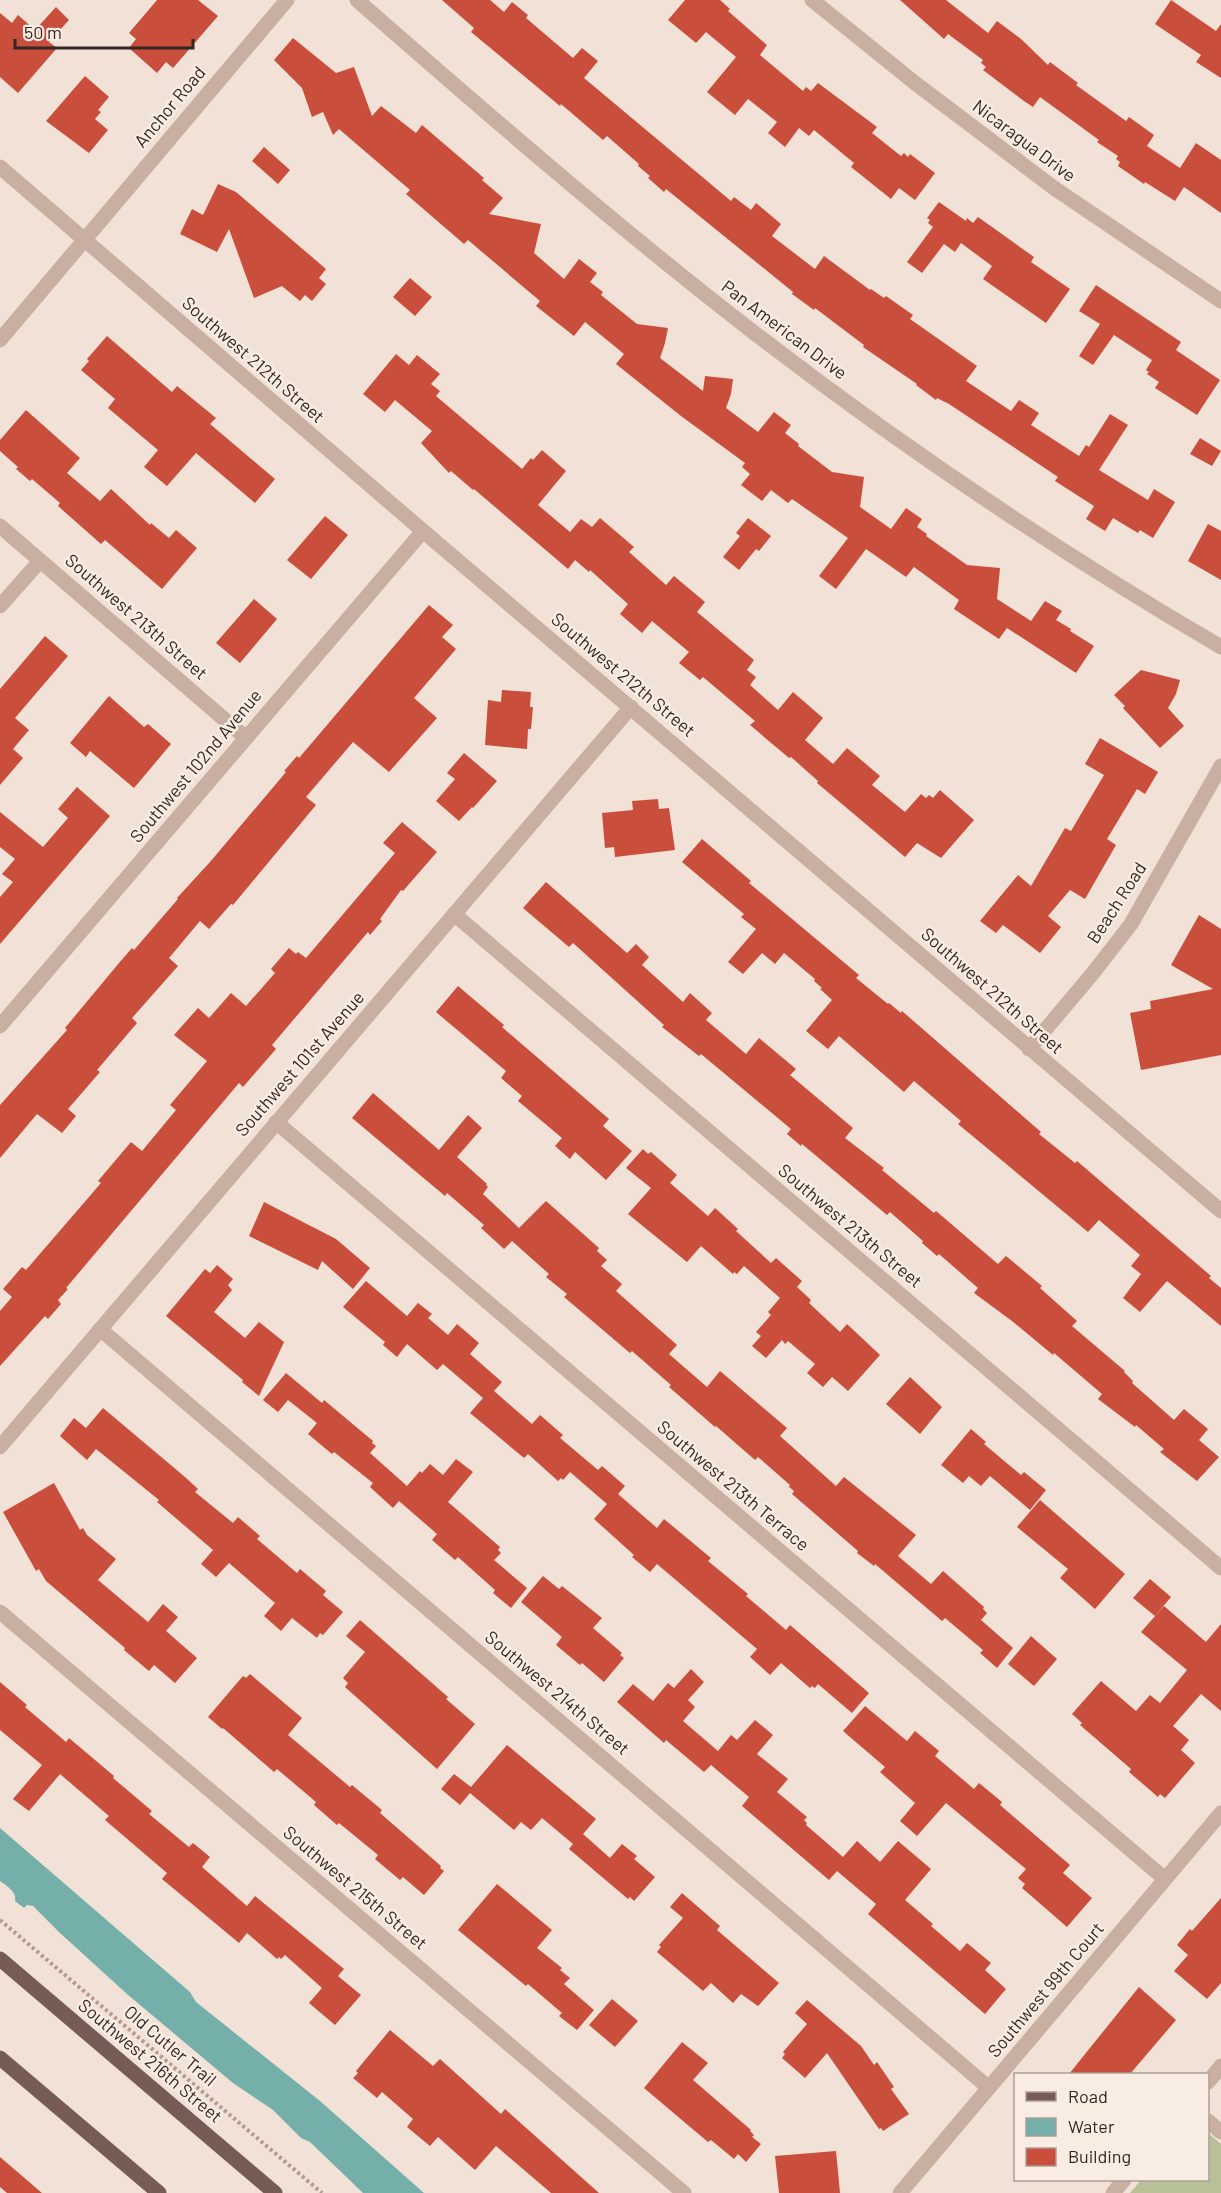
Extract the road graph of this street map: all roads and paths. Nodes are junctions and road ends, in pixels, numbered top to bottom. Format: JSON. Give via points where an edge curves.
{"nodes":[{"id":1,"x":287,"y":0,"type":"edge"},
{"id":2,"x":357,"y":0,"type":"edge"},
{"id":3,"x":812,"y":0,"type":"edge"},
{"id":4,"x":0,"y":167,"type":"edge"},
{"id":5,"x":84,"y":240,"type":"junction"},
{"id":6,"x":1221,"y":301,"type":"edge"},
{"id":7,"x":0,"y":340,"type":"edge"},
{"id":8,"x":0,"y":526,"type":"edge"},
{"id":9,"x":423,"y":531,"type":"junction"},
{"id":10,"x":40,"y":561,"type":"junction"},
{"id":11,"x":0,"y":606,"type":"edge"},
{"id":12,"x":1221,"y":647,"type":"edge"},
{"id":13,"x":631,"y":707,"type":"junction"},
{"id":14,"x":246,"y":738,"type":"junction"},
{"id":15,"x":1221,"y":766,"type":"edge"},
{"id":16,"x":454,"y":914,"type":"junction"},
{"id":17,"x":0,"y":1026,"type":"edge"},
{"id":18,"x":1029,"y":1049,"type":"junction"},
{"id":19,"x":276,"y":1122,"type":"junction"},
{"id":20,"x":1221,"y":1211,"type":"edge"},
{"id":21,"x":100,"y":1329,"type":"junction"},
{"id":22,"x":0,"y":1447,"type":"edge"},
{"id":23,"x":1221,"y":1568,"type":"edge"},
{"id":24,"x":0,"y":1612,"type":"edge"},
{"id":25,"x":1221,"y":1813,"type":"edge"},
{"id":26,"x":1165,"y":1879,"type":"junction"},
{"id":27,"x":0,"y":1920,"type":"edge"},
{"id":28,"x":0,"y":1959,"type":"edge"},
{"id":29,"x":0,"y":2058,"type":"edge"},
{"id":30,"x":1221,"y":2066,"type":"edge"},
{"id":31,"x":1209,"y":2081,"type":"edge"},
{"id":32,"x":989,"y":2088,"type":"junction"},
{"id":33,"x":1209,"y":2122,"type":"edge"},
{"id":34,"x":1221,"y":2132,"type":"edge"},
{"id":35,"x":1123,"y":2181,"type":"edge"},
{"id":36,"x":159,"y":2193,"type":"edge"},
{"id":37,"x":275,"y":2193,"type":"edge"},
{"id":38,"x":322,"y":2193,"type":"edge"},
{"id":39,"x":684,"y":2193,"type":"edge"},
{"id":40,"x":900,"y":2193,"type":"edge"},
{"id":41,"x":1113,"y":2193,"type":"edge"}],
"edges":[{"from":1,"to":5,"type":"street","name":"Anchor Road"},
{"from":2,"to":12,"type":"street","name":"Pan American Drive","via":[[582,193],[773,347],[967,488]]},
{"from":3,"to":6,"type":"street","name":"Nicaragua Drive","via":[[1054,189]]},
{"from":4,"to":5,"type":"street","name":"Southwest 212th Street"},
{"from":5,"to":7,"type":"street","name":"Anchor Road"},
{"from":5,"to":9,"type":"street","name":"Southwest 212th Street"},
{"from":8,"to":10,"type":"street","name":"Southwest 213th Street"},
{"from":9,"to":13,"type":"street","name":"Southwest 212th Street"},
{"from":9,"to":14,"type":"street","name":"Southwest 102nd Avenue"},
{"from":10,"to":11,"type":"street"},
{"from":10,"to":14,"type":"street","name":"Southwest 213th Street"},
{"from":13,"to":16,"type":"street","name":"Southwest 101st Avenue"},
{"from":13,"to":18,"type":"street","name":"Southwest 212th Street"},
{"from":14,"to":17,"type":"street","name":"Southwest 102nd Avenue"},
{"from":15,"to":18,"type":"street","name":"Beach Road","via":[[1131,924]]},
{"from":16,"to":19,"type":"street","name":"Southwest 101st Avenue"},
{"from":16,"to":23,"type":"street","name":"Southwest 213th Street"},
{"from":18,"to":20,"type":"street","name":"Southwest 212th Street"},
{"from":19,"to":21,"type":"street","name":"Southwest 101st Avenue"},
{"from":19,"to":26,"type":"street","name":"Southwest 213th Terrace"},
{"from":21,"to":22,"type":"street","name":"Southwest 101st Avenue"},
{"from":21,"to":32,"type":"street","name":"Southwest 214th Street"},
{"from":24,"to":39,"type":"street","name":"Southwest 215th Street"},
{"from":25,"to":26,"type":"street","name":"Southwest 99th Court"},
{"from":26,"to":32,"type":"street","name":"Southwest 99th Court"},
{"from":27,"to":38,"type":"path","name":"Old Cutler Trail"},
{"from":28,"to":37,"type":"main road","name":"Southwest 216th Street"},
{"from":29,"to":36,"type":"main road"},
{"from":30,"to":31,"type":"street"},
{"from":32,"to":40,"type":"street","name":"Southwest 99th Court"},
{"from":33,"to":34,"type":"street"},
{"from":35,"to":41,"type":"street"}]}
